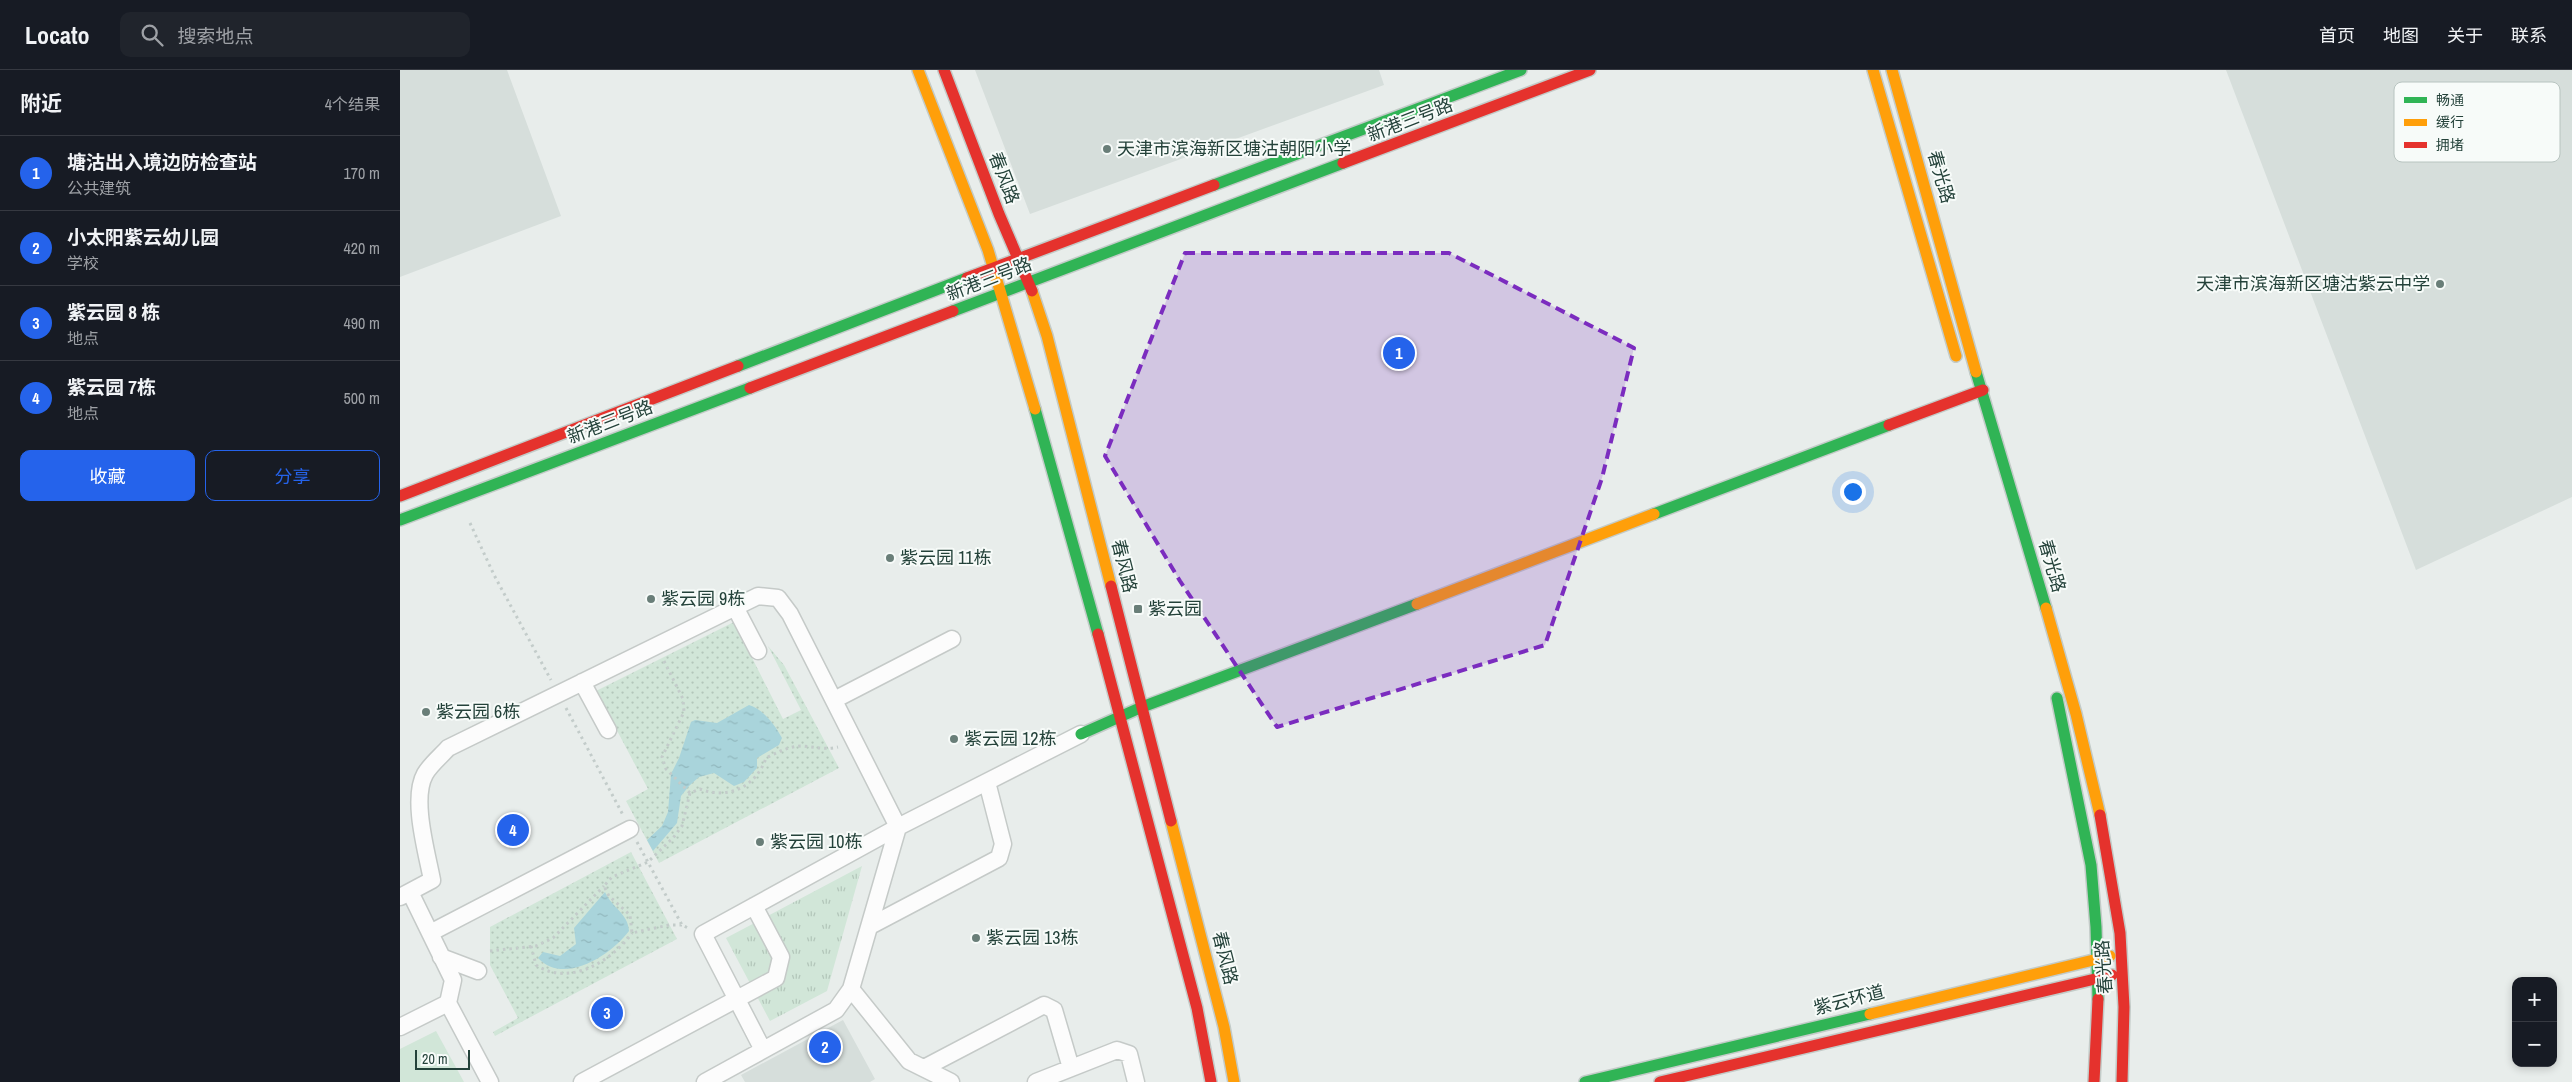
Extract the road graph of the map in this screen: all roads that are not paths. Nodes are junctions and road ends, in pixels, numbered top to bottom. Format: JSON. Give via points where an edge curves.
{"nodes":[{"id":1,"x":918,"y":70,"type":"edge"},
{"id":2,"x":944,"y":70,"type":"edge"},
{"id":3,"x":1521,"y":70,"type":"edge"},
{"id":4,"x":1590,"y":70,"type":"edge"},
{"id":5,"x":1873,"y":70,"type":"edge"},
{"id":6,"x":1892,"y":70,"type":"edge"},
{"id":7,"x":999,"y":214,"type":"junction"},
{"id":8,"x":977,"y":222,"type":"junction"},
{"id":9,"x":1081,"y":236,"type":"junction"},
{"id":10,"x":1020,"y":260,"type":"junction"},
{"id":11,"x":1086,"y":261,"type":"junction"},
{"id":12,"x":999,"y":272,"type":"junction"},
{"id":13,"x":948,"y":286,"type":"junction"},
{"id":14,"x":1051,"y":286,"type":"dead end"},
{"id":15,"x":1022,"y":289,"type":"junction"},
{"id":16,"x":1001,"y":294,"type":"junction"},
{"id":17,"x":1046,"y":300,"type":"dead end"},
{"id":18,"x":955,"y":311,"type":"junction"},
{"id":19,"x":1047,"y":336,"type":"junction"},
{"id":20,"x":1018,"y":348,"type":"junction"},
{"id":21,"x":1959,"y":365,"type":"dead end"},
{"id":22,"x":1983,"y":390,"type":"junction"},
{"id":23,"x":400,"y":496,"type":"edge"},
{"id":24,"x":400,"y":520,"type":"edge"},
{"id":25,"x":735,"y":606,"type":"junction"},
{"id":26,"x":952,"y":639,"type":"dead end"},
{"id":27,"x":758,"y":651,"type":"dead end"},
{"id":28,"x":582,"y":682,"type":"junction"},
{"id":29,"x":2054,"y":682,"type":"dead end"},
{"id":30,"x":834,"y":700,"type":"junction"},
{"id":31,"x":1142,"y":707,"type":"junction"},
{"id":32,"x":1121,"y":717,"type":"junction"},
{"id":33,"x":608,"y":730,"type":"dead end"},
{"id":34,"x":1081,"y":734,"type":"joint"},
{"id":35,"x":987,"y":782,"type":"junction"},
{"id":36,"x":898,"y":827,"type":"junction"},
{"id":37,"x":630,"y":829,"type":"dead end"},
{"id":38,"x":405,"y":894,"type":"edge"},
{"id":39,"x":754,"y":906,"type":"junction"},
{"id":40,"x":870,"y":926,"type":"junction"},
{"id":41,"x":430,"y":933,"type":"junction"},
{"id":42,"x":2122,"y":953,"type":"junction"},
{"id":43,"x":441,"y":957,"type":"junction"},
{"id":44,"x":2096,"y":958,"type":"junction"},
{"id":45,"x":478,"y":971,"type":"dead end"},
{"id":46,"x":2123,"y":973,"type":"junction"},
{"id":47,"x":2097,"y":976,"type":"junction"},
{"id":48,"x":850,"y":989,"type":"junction"},
{"id":49,"x":736,"y":999,"type":"junction"},
{"id":50,"x":448,"y":1004,"type":"junction"},
{"id":51,"x":400,"y":1027,"type":"edge"},
{"id":52,"x":763,"y":1050,"type":"junction"},
{"id":53,"x":924,"y":1068,"type":"junction"},
{"id":54,"x":1071,"y":1068,"type":"junction"},
{"id":55,"x":490,"y":1082,"type":"edge"},
{"id":56,"x":582,"y":1082,"type":"edge"},
{"id":57,"x":705,"y":1082,"type":"edge"},
{"id":58,"x":951,"y":1082,"type":"edge"},
{"id":59,"x":1036,"y":1082,"type":"edge"},
{"id":60,"x":1136,"y":1082,"type":"edge"},
{"id":61,"x":1212,"y":1082,"type":"edge"},
{"id":62,"x":1234,"y":1082,"type":"edge"},
{"id":63,"x":1585,"y":1082,"type":"edge"},
{"id":64,"x":1660,"y":1082,"type":"edge"},
{"id":65,"x":2094,"y":1082,"type":"edge"},
{"id":66,"x":2122,"y":1082,"type":"edge"}],
"edges":[{"from":1,"to":8,"type":"main road"},
{"from":2,"to":7,"type":"main road","name":"春风路"},
{"from":3,"to":9,"type":"main road","name":"新港三号路"},
{"from":4,"to":11,"type":"main road","name":"新港三号路"},
{"from":5,"to":21,"type":"main road","name":"春光路"},
{"from":6,"to":22,"type":"main road","name":"春光路"},
{"from":7,"to":10,"type":"main road","name":"春风路"},
{"from":7,"to":12,"type":"main road","via":[[1005,243]]},
{"from":8,"to":12,"type":"main road"},
{"from":8,"to":13,"type":"main road","via":[[979,244],[975,259],[962,277]]},
{"from":9,"to":10,"type":"main road","name":"新港三号路"},
{"from":9,"to":15,"type":"main road","via":[[1051,254]]},
{"from":10,"to":12,"type":"main road","name":"新港三号路"},
{"from":10,"to":15,"type":"main road","name":"春风路"},
{"from":11,"to":14,"type":"main road"},
{"from":11,"to":15,"type":"main road","name":"新港三号路"},
{"from":12,"to":13,"type":"main road","name":"新港三号路"},
{"from":12,"to":16,"type":"main road"},
{"from":12,"to":18,"type":"main road"},
{"from":13,"to":23,"type":"main road","name":"新港三号路"},
{"from":15,"to":16,"type":"main road","name":"新港三号路"},
{"from":15,"to":19,"type":"main road","name":"春风路"},
{"from":15,"to":20,"type":"main road","via":[[1014,324]]},
{"from":16,"to":18,"type":"main road","name":"新港三号路"},
{"from":16,"to":20,"type":"main road"},
{"from":17,"to":19,"type":"main road"},
{"from":18,"to":24,"type":"main road","name":"新港三号路"},
{"from":19,"to":31,"type":"main road","name":"春风路"},
{"from":20,"to":32,"type":"main road"},
{"from":22,"to":31,"type":"main road"},
{"from":22,"to":42,"type":"main road","name":"春光路","via":[[2089,762],[2117,894]]},
{"from":25,"to":27,"type":"street"},
{"from":25,"to":28,"type":"street"},
{"from":25,"to":30,"type":"street","via":[[758,596],[778,598],[790,614]]},
{"from":26,"to":30,"type":"street"},
{"from":28,"to":33,"type":"street"},
{"from":28,"to":38,"type":"street","via":[[448,748],[425,774],[420,795],[432,880]]},
{"from":29,"to":44,"type":"main road","name":"春光路","via":[[2086,835],[2094,899]]},
{"from":30,"to":36,"type":"street"},
{"from":31,"to":32,"type":"main road"},
{"from":31,"to":62,"type":"main road","name":"春风路","via":[[1224,1027]]},
{"from":32,"to":34,"type":"main road"},
{"from":32,"to":61,"type":"main road","via":[[1197,1008]]},
{"from":34,"to":35,"type":"street"},
{"from":35,"to":36,"type":"street"},
{"from":35,"to":40,"type":"street","via":[[1003,844],[999,858]]},
{"from":36,"to":39,"type":"street"},
{"from":36,"to":40,"type":"street"},
{"from":37,"to":41,"type":"street"},
{"from":38,"to":41,"type":"street"},
{"from":39,"to":49,"type":"street","via":[[781,957],[776,978]]},
{"from":39,"to":49,"type":"street","via":[[703,934]]},
{"from":40,"to":48,"type":"street"},
{"from":41,"to":43,"type":"street"},
{"from":42,"to":44,"type":"main road","name":"紫云环道"},
{"from":42,"to":46,"type":"main road","name":"春光路"},
{"from":43,"to":45,"type":"street"},
{"from":43,"to":50,"type":"street","via":[[452,980]]},
{"from":44,"to":47,"type":"main road","name":"春光路"},
{"from":44,"to":63,"type":"main road","name":"紫云环道"},
{"from":46,"to":47,"type":"main road","name":"紫云环道"},
{"from":46,"to":66,"type":"main road","name":"春光路"},
{"from":47,"to":64,"type":"main road","name":"紫云环道"},
{"from":47,"to":65,"type":"main road","name":"春光路"},
{"from":48,"to":52,"type":"street","via":[[836,1010]]},
{"from":48,"to":53,"type":"street","via":[[909,1060]]},
{"from":49,"to":52,"type":"street"},
{"from":49,"to":56,"type":"street"},
{"from":50,"to":51,"type":"street"},
{"from":50,"to":55,"type":"street"},
{"from":52,"to":57,"type":"street"},
{"from":53,"to":54,"type":"street","via":[[1044,1005],[1054,1010]]},
{"from":53,"to":58,"type":"street"},
{"from":54,"to":59,"type":"street"},
{"from":54,"to":60,"type":"street","via":[[1117,1050],[1129,1054]]}]}
